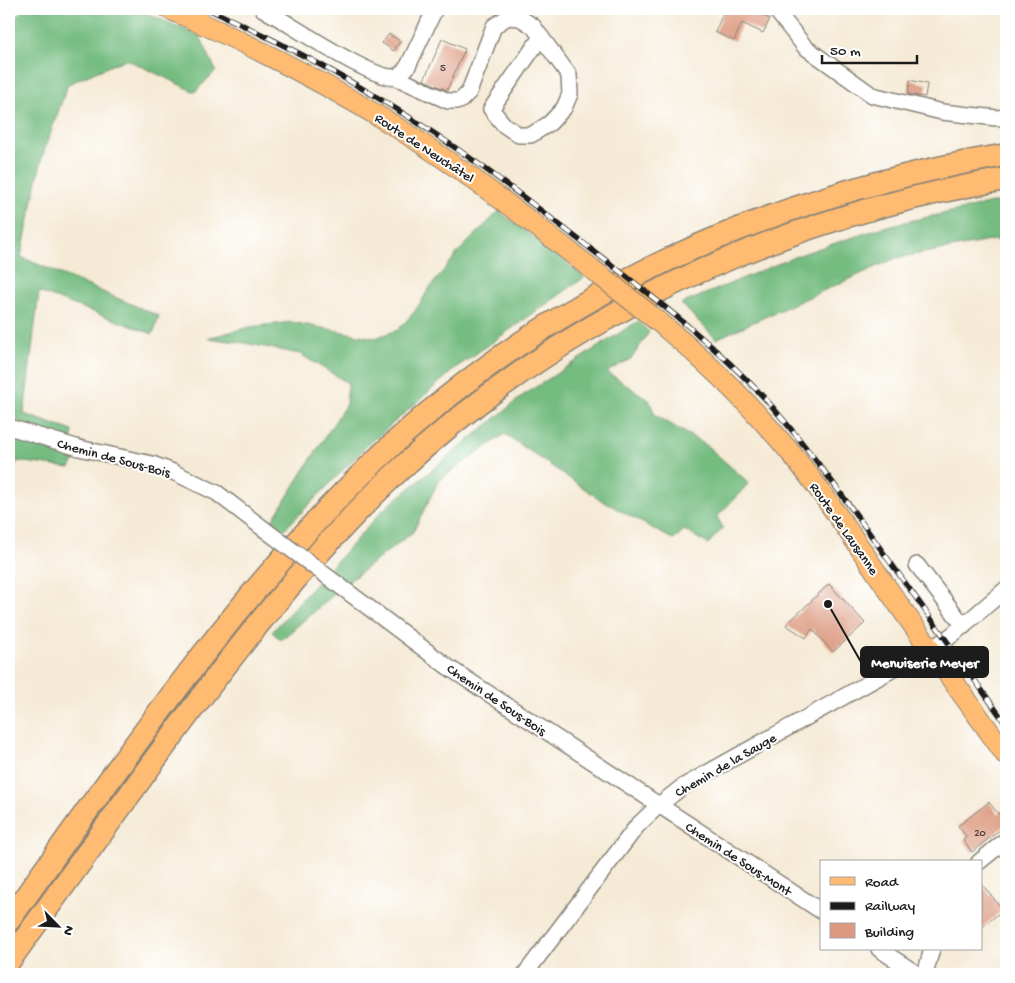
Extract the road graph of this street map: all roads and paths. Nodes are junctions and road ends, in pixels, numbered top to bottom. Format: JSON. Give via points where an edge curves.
{"nodes":[{"id":1,"x":169,"y":9,"type":"edge"},
{"id":2,"x":263,"y":9,"type":"edge"},
{"id":3,"x":435,"y":9,"type":"edge"},
{"id":4,"x":775,"y":9,"type":"edge"},
{"id":5,"x":541,"y":37,"type":"junction"},
{"id":6,"x":395,"y":77,"type":"junction"},
{"id":7,"x":1006,"y":117,"type":"edge"},
{"id":8,"x":1006,"y":155,"type":"edge"},
{"id":9,"x":1006,"y":179,"type":"edge"},
{"id":10,"x":659,"y":322,"type":"joint"},
{"id":11,"x":9,"y":427,"type":"edge"},
{"id":12,"x":917,"y":565,"type":"dead end"},
{"id":13,"x":1006,"y":590,"type":"edge"},
{"id":14,"x":964,"y":626,"type":"junction"},
{"id":15,"x":930,"y":650,"type":"junction"},
{"id":16,"x":1006,"y":755,"type":"edge"},
{"id":17,"x":658,"y":806,"type":"junction"},
{"id":18,"x":1006,"y":840,"type":"edge"},
{"id":19,"x":982,"y":860,"type":"edge"},
{"id":20,"x":820,"y":910,"type":"edge"},
{"id":21,"x":9,"y":920,"type":"edge"},
{"id":22,"x":881,"y":950,"type":"edge"},
{"id":23,"x":932,"y":950,"type":"edge"},
{"id":24,"x":9,"y":961,"type":"edge"},
{"id":25,"x":525,"y":974,"type":"edge"},
{"id":26,"x":917,"y":974,"type":"edge"},
{"id":27,"x":925,"y":974,"type":"edge"}],
"edges":[{"from":1,"to":10,"type":"main road","name":"Route de Neuchâtel","bridge":true,"via":[[254,47],[376,114],[480,183]]},
{"from":2,"to":6,"type":"street","via":[[360,66],[383,76]]},
{"from":3,"to":6,"type":"street","via":[[408,66]]},
{"from":4,"to":7,"type":"street","via":[[805,47],[872,95],[942,112]]},
{"from":5,"to":5,"type":"street","via":[[568,75],[570,94],[564,108],[550,123],[531,135],[519,134],[504,125],[491,109]]},
{"from":5,"to":6,"type":"street","via":[[533,26],[520,18],[508,17],[494,26],[469,92],[460,101],[448,101]]},
{"from":8,"to":21,"type":"highway","via":[[923,171],[838,193],[702,243],[576,308],[460,388],[370,465],[271,571],[185,678]]},
{"from":9,"to":24,"type":"highway","via":[[928,194],[845,216],[722,260],[589,328],[474,407],[420,451],[368,501],[264,616],[177,728]]},
{"from":10,"to":15,"type":"main road","name":"Route de Lausanne","via":[[741,397],[796,459]]},
{"from":11,"to":17,"type":"street","name":"Chemin de Sous-Bois","bridge":true,"via":[[79,448],[152,464],[217,493],[448,667]]},
{"from":12,"to":14,"type":"street"},
{"from":13,"to":14,"type":"street","name":"Chemin de la Sauge"},
{"from":14,"to":15,"type":"street","name":"Chemin de la Sauge"},
{"from":15,"to":16,"type":"main road","name":"Route de Lausanne"},
{"from":15,"to":17,"type":"street","name":"Chemin de la Sauge","via":[[682,787]]},
{"from":17,"to":20,"type":"street","name":"Chemin de Sous-Mont"},
{"from":17,"to":25,"type":"street","name":"Chemin de la Sauge","via":[[637,826]]},
{"from":18,"to":19,"type":"street"},
{"from":22,"to":26,"type":"street"},
{"from":23,"to":27,"type":"street"}]}
